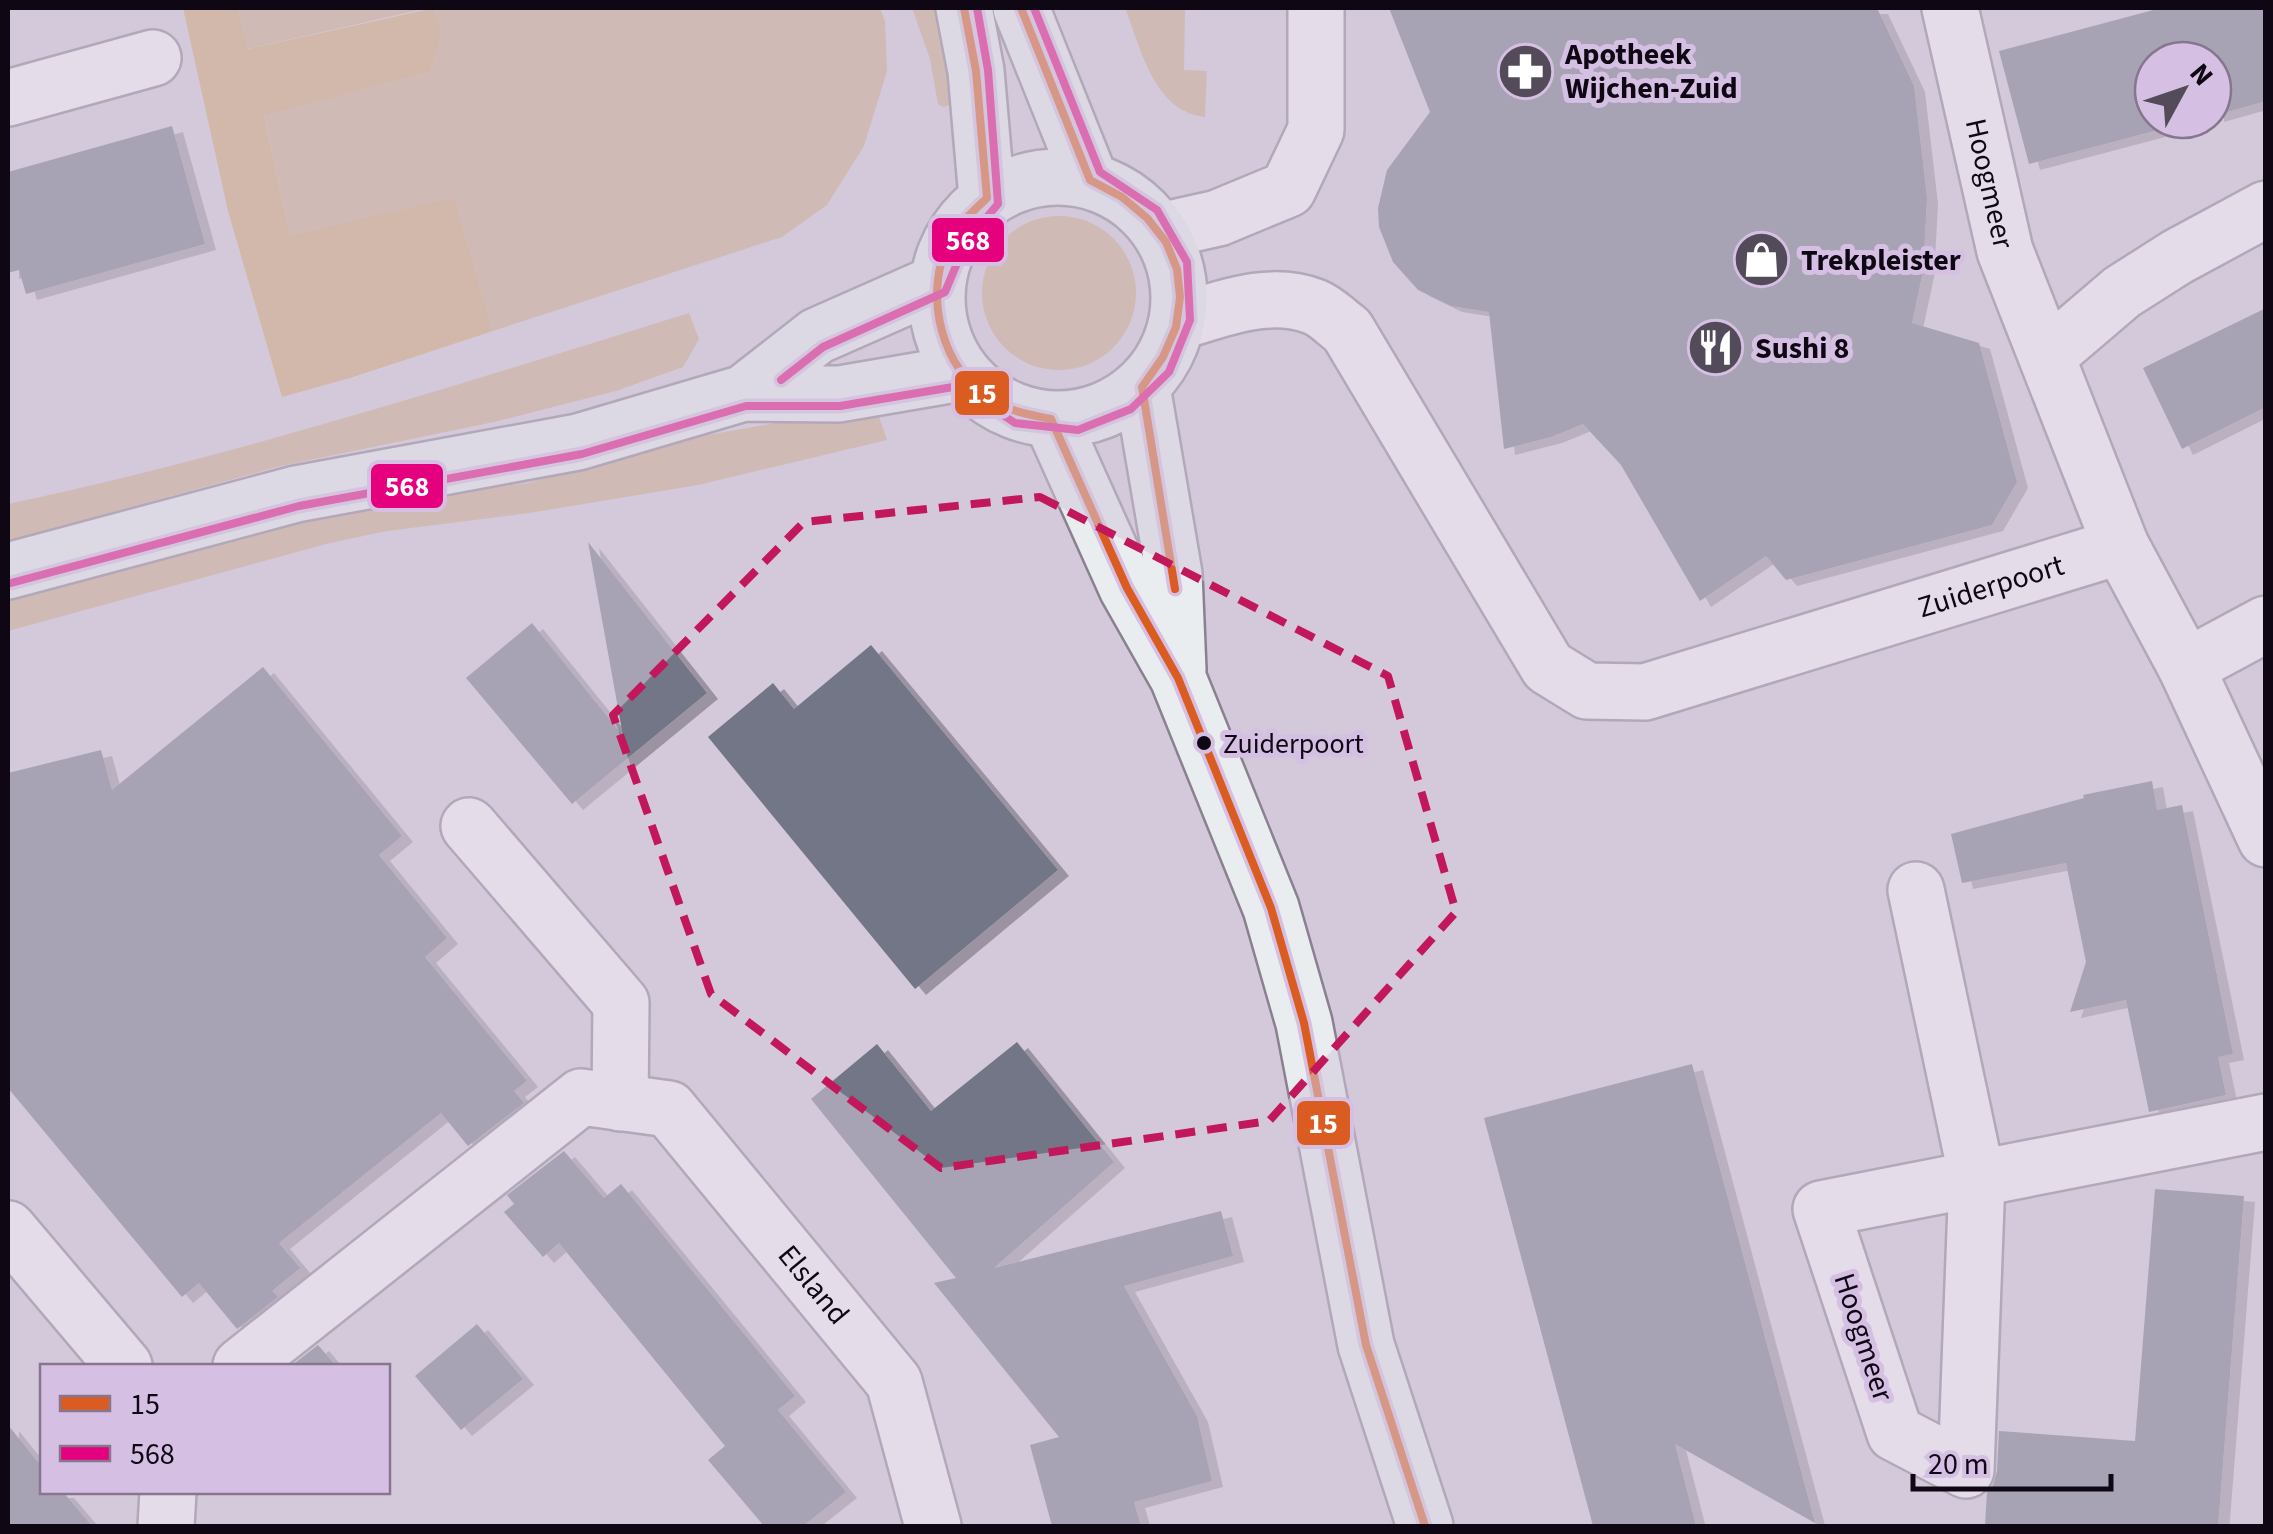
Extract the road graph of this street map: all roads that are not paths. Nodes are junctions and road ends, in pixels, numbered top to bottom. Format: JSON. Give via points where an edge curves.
{"nodes":[{"id":1,"x":964,"y":8,"type":"edge"},
{"id":2,"x":1021,"y":8,"type":"edge"},
{"id":3,"x":1316,"y":8,"type":"edge"},
{"id":4,"x":1950,"y":8,"type":"edge"},
{"id":5,"x":153,"y":58,"type":"dead end"},
{"id":6,"x":8,"y":98,"type":"edge"},
{"id":7,"x":1090,"y":180,"type":"junction"},
{"id":8,"x":987,"y":198,"type":"junction"},
{"id":9,"x":2266,"y":209,"type":"edge"},
{"id":10,"x":1160,"y":230,"type":"junction"},
{"id":11,"x":937,"y":283,"type":"junction"},
{"id":12,"x":1178,"y":322,"type":"junction"},
{"id":13,"x":2047,"y":356,"type":"junction"},
{"id":14,"x":962,"y":373,"type":"junction"},
{"id":15,"x":1142,"y":387,"type":"junction"},
{"id":16,"x":744,"y":393,"type":"junction"},
{"id":17,"x":1051,"y":419,"type":"junction"},
{"id":18,"x":2121,"y":546,"type":"junction"},
{"id":19,"x":8,"y":571,"type":"edge"},
{"id":20,"x":2266,"y":624,"type":"edge"},
{"id":21,"x":2186,"y":667,"type":"junction"},
{"id":22,"x":1178,"y":678,"type":"junction"},
{"id":23,"x":469,"y":826,"type":"dead end"},
{"id":24,"x":2266,"y":839,"type":"edge"},
{"id":25,"x":1916,"y":890,"type":"dead end"},
{"id":26,"x":620,"y":1102,"type":"junction"},
{"id":27,"x":2266,"y":1122,"type":"edge"},
{"id":28,"x":1977,"y":1178,"type":"junction"},
{"id":29,"x":8,"y":1229,"type":"edge"},
{"id":30,"x":122,"y":1364,"type":"edge"},
{"id":31,"x":244,"y":1364,"type":"edge"},
{"id":32,"x":168,"y":1494,"type":"edge"},
{"id":33,"x":166,"y":1526,"type":"edge"},
{"id":34,"x":933,"y":1526,"type":"edge"},
{"id":35,"x":1425,"y":1526,"type":"edge"}],
"edges":[{"from":1,"to":8,"type":"street"},
{"from":2,"to":7,"type":"street"},
{"from":3,"to":10,"type":"street","via":[[1316,130],[1288,189],[1235,212]]},
{"from":4,"to":13,"type":"street","name":"Hoogmeer","via":[[2005,250]]},
{"from":5,"to":6,"type":"street"},
{"from":7,"to":8,"type":"street","via":[[1020,181]]},
{"from":7,"to":10,"type":"street","via":[[1141,208]]},
{"from":8,"to":11,"type":"street","via":[[962,221]]},
{"from":9,"to":13,"type":"street","via":[[2122,292]]},
{"from":10,"to":12,"type":"street","via":[[1174,259]]},
{"from":11,"to":14,"type":"street","via":[[946,345]]},
{"from":11,"to":16,"type":"street","via":[[817,336]]},
{"from":12,"to":15,"type":"street"},
{"from":12,"to":18,"type":"street","name":"Zuiderpoort","via":[[1243,302],[1282,299],[1318,308],[1347,330],[1548,667],[1587,692],[1645,692]]},
{"from":13,"to":18,"type":"street","name":"Hoogmeer"},
{"from":14,"to":16,"type":"street","via":[[839,394]]},
{"from":14,"to":17,"type":"street","via":[[986,397],[1017,413]]},
{"from":15,"to":17,"type":"street","via":[[1084,417]]},
{"from":15,"to":22,"type":"street","via":[[1174,574]]},
{"from":16,"to":19,"type":"street","via":[[578,442],[296,494]]},
{"from":17,"to":22,"type":"street","via":[[1127,588]]},
{"from":18,"to":21,"type":"street","name":"Hoogmeer"},
{"from":20,"to":21,"type":"street"},
{"from":21,"to":24,"type":"street","name":"Hoogmeer"},
{"from":22,"to":35,"type":"street","via":[[1270,908],[1298,1004],[1366,1344]]},
{"from":23,"to":26,"type":"street","via":[[621,1003]]},
{"from":25,"to":28,"type":"street","name":"Hoogmeer"},
{"from":26,"to":31,"type":"street","name":"Elsland","via":[[580,1097]]},
{"from":26,"to":34,"type":"street","name":"Elsland","via":[[670,1109],[894,1382]]},
{"from":27,"to":28,"type":"street","name":"Hoogmeer"},
{"from":28,"to":28,"type":"street","name":"Hoogmeer","via":[[1822,1209],[1895,1434],[1966,1470]]},
{"from":29,"to":30,"type":"street"},
{"from":32,"to":33,"type":"street"}]}
